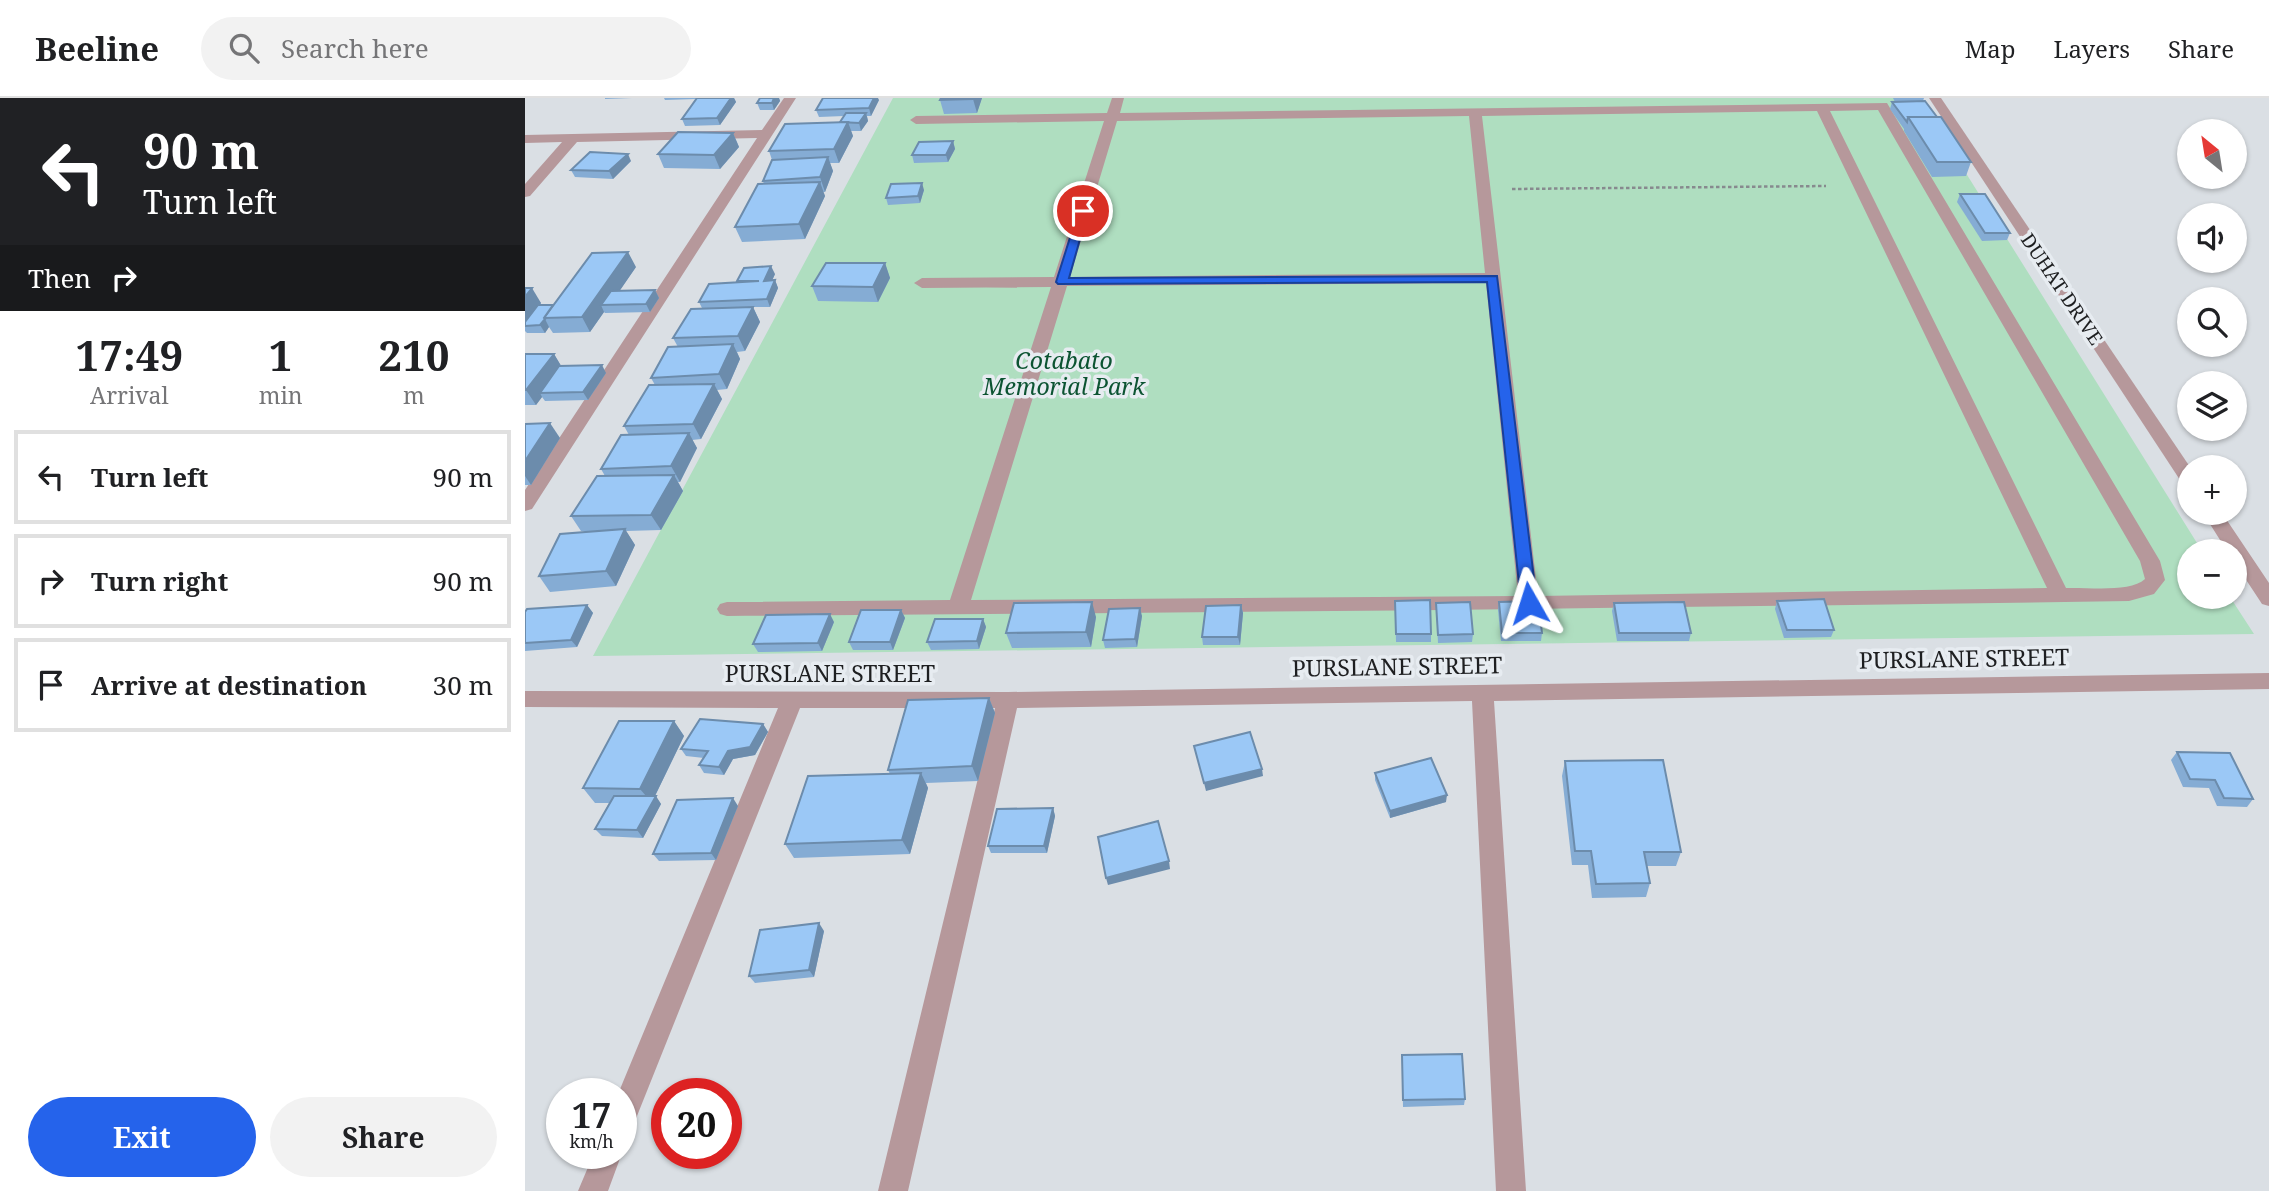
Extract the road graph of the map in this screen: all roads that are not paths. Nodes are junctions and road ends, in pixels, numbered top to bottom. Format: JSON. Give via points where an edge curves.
{"nodes":[{"id":1,"x":790,"y":98,"type":"edge"},
{"id":2,"x":1118,"y":98,"type":"edge"},
{"id":3,"x":1935,"y":98,"type":"edge"},
{"id":4,"x":1880,"y":102,"type":"edge"},
{"id":5,"x":1822,"y":108,"type":"junction"},
{"id":6,"x":1475,"y":112,"type":"junction"},
{"id":7,"x":1111,"y":117,"type":"junction"},
{"id":8,"x":916,"y":120,"type":"dead end"},
{"id":9,"x":768,"y":134,"type":"junction"},
{"id":10,"x":525,"y":139,"type":"edge"},
{"id":11,"x":572,"y":139,"type":"junction"},
{"id":12,"x":525,"y":193,"type":"edge"},
{"id":13,"x":1493,"y":278,"type":"junction"},
{"id":14,"x":1062,"y":282,"type":"junction"},
{"id":15,"x":922,"y":283,"type":"dead end"},
{"id":16,"x":2177,"y":461,"type":"edge"},
{"id":17,"x":525,"y":504,"type":"edge"},
{"id":18,"x":2219,"y":525,"type":"edge"},
{"id":19,"x":2060,"y":595,"type":"junction"},
{"id":20,"x":2269,"y":599,"type":"edge"},
{"id":21,"x":1529,"y":603,"type":"junction"},
{"id":22,"x":958,"y":608,"type":"junction"},
{"id":23,"x":727,"y":609,"type":"dead end"},
{"id":24,"x":2269,"y":681,"type":"edge"},
{"id":25,"x":1482,"y":691,"type":"junction"},
{"id":26,"x":525,"y":699,"type":"edge"},
{"id":27,"x":793,"y":699,"type":"junction"},
{"id":28,"x":1008,"y":700,"type":"junction"},
{"id":29,"x":637,"y":1082,"type":"edge"},
{"id":30,"x":602,"y":1169,"type":"edge"},
{"id":31,"x":593,"y":1191,"type":"edge"},
{"id":32,"x":893,"y":1191,"type":"edge"},
{"id":33,"x":1511,"y":1191,"type":"edge"}],
"edges":[{"from":1,"to":9,"type":"street"},
{"from":2,"to":7,"type":"street"},
{"from":3,"to":16,"type":"street","name":"DUHAT DRIVE"},
{"from":4,"to":5,"type":"street"},
{"from":4,"to":19,"type":"street","via":[[2154,573],[2155,580],[2143,591]]},
{"from":5,"to":6,"type":"street"},
{"from":5,"to":19,"type":"street"},
{"from":6,"to":7,"type":"street"},
{"from":6,"to":13,"type":"street"},
{"from":7,"to":8,"type":"street"},
{"from":7,"to":14,"type":"street"},
{"from":9,"to":11,"type":"street"},
{"from":9,"to":17,"type":"street"},
{"from":10,"to":11,"type":"street"},
{"from":11,"to":12,"type":"street"},
{"from":13,"to":14,"type":"street"},
{"from":13,"to":21,"type":"street"},
{"from":14,"to":15,"type":"street"},
{"from":14,"to":22,"type":"street"},
{"from":18,"to":20,"type":"street"},
{"from":19,"to":21,"type":"street"},
{"from":21,"to":22,"type":"street"},
{"from":22,"to":23,"type":"street"},
{"from":24,"to":25,"type":"street","name":"PURSLANE STREET"},
{"from":25,"to":28,"type":"street","name":"PURSLANE STREET"},
{"from":25,"to":33,"type":"street"},
{"from":26,"to":27,"type":"street","name":"PURSLANE STREET"},
{"from":27,"to":28,"type":"street","name":"PURSLANE STREET"},
{"from":27,"to":29,"type":"street"},
{"from":28,"to":32,"type":"street"},
{"from":30,"to":31,"type":"street"}]}
